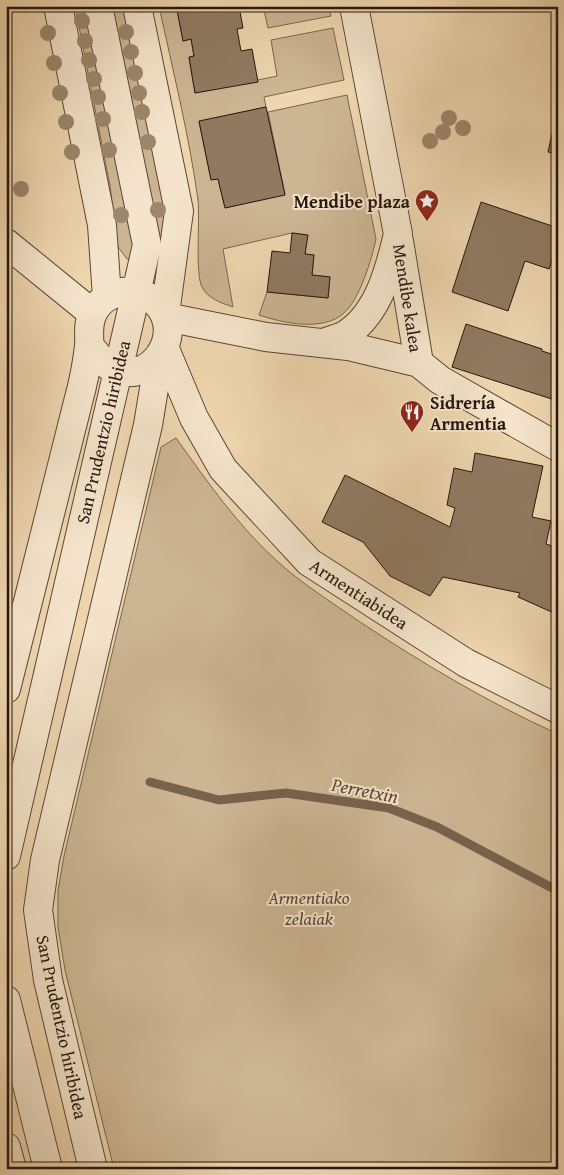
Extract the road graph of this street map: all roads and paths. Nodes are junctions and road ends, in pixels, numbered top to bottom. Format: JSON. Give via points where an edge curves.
{"nodes":[{"id":1,"x":58,"y":6,"type":"edge"},
{"id":2,"x":98,"y":6,"type":"edge"},
{"id":3,"x":137,"y":6,"type":"edge"},
{"id":4,"x":354,"y":6,"type":"edge"},
{"id":5,"x":398,"y":234,"type":"junction"},
{"id":6,"x":6,"y":243,"type":"edge"},
{"id":7,"x":136,"y":292,"type":"junction"},
{"id":8,"x":100,"y":305,"type":"junction"},
{"id":9,"x":165,"y":315,"type":"junction"},
{"id":10,"x":326,"y":342,"type":"junction"},
{"id":11,"x":89,"y":345,"type":"junction"},
{"id":12,"x":162,"y":353,"type":"junction"},
{"id":13,"x":419,"y":363,"type":"junction"},
{"id":14,"x":118,"y":370,"type":"junction"},
{"id":15,"x":558,"y":447,"type":"edge"},
{"id":16,"x":6,"y":689,"type":"edge"},
{"id":17,"x":558,"y":709,"type":"edge"},
{"id":18,"x":6,"y":856,"type":"edge"},
{"id":19,"x":6,"y":1000,"type":"edge"},
{"id":20,"x":6,"y":1147,"type":"edge"},
{"id":21,"x":12,"y":1169,"type":"edge"},
{"id":22,"x":48,"y":1169,"type":"edge"},
{"id":23,"x":93,"y":1169,"type":"edge"}],
"edges":[{"from":1,"to":8,"type":"street","via":[[102,226]]},
{"from":2,"to":7,"type":"street","name":"San Prudentzio hiribidea","via":[[147,245]]},
{"from":3,"to":9,"type":"street","via":[[179,212]]},
{"from":4,"to":5,"type":"street","name":"Mendibe kalea"},
{"from":5,"to":10,"type":"street","via":[[391,262],[362,322],[347,335]]},
{"from":5,"to":13,"type":"street","name":"Mendibe kalea"},
{"from":6,"to":8,"type":"street"},
{"from":7,"to":8,"type":"street","via":[[127,291]]},
{"from":7,"to":9,"type":"street","via":[[151,298]]},
{"from":7,"to":14,"type":"street","name":"San Prudentzio hiribidea"},
{"from":8,"to":11,"type":"street","name":"San Prudentzio hiribidea","via":[[88,326]]},
{"from":9,"to":10,"type":"street","name":"Mendibe kalea","via":[[266,337]]},
{"from":9,"to":12,"type":"street","name":"San Prudentzio hiribidea","via":[[169,332]]},
{"from":10,"to":13,"type":"street","name":"Mendibe kalea"},
{"from":11,"to":14,"type":"street","via":[[104,363]]},
{"from":11,"to":16,"type":"street","name":"San Prudentzio hiribidea","via":[[79,401]]},
{"from":12,"to":14,"type":"street","via":[[143,369]]},
{"from":12,"to":17,"type":"street","name":"Armentiabidea","via":[[224,469],[309,562],[466,663]]},
{"from":12,"to":23,"type":"street","name":"San Prudentzio hiribidea","via":[[148,425],[45,860],[38,910],[48,980]]},
{"from":13,"to":15,"type":"street","name":"Mendibe kalea","via":[[440,380]]},
{"from":14,"to":18,"type":"street","name":"San Prudentzio hiribidea"},
{"from":19,"to":22,"type":"street"},
{"from":20,"to":21,"type":"street"}]}
